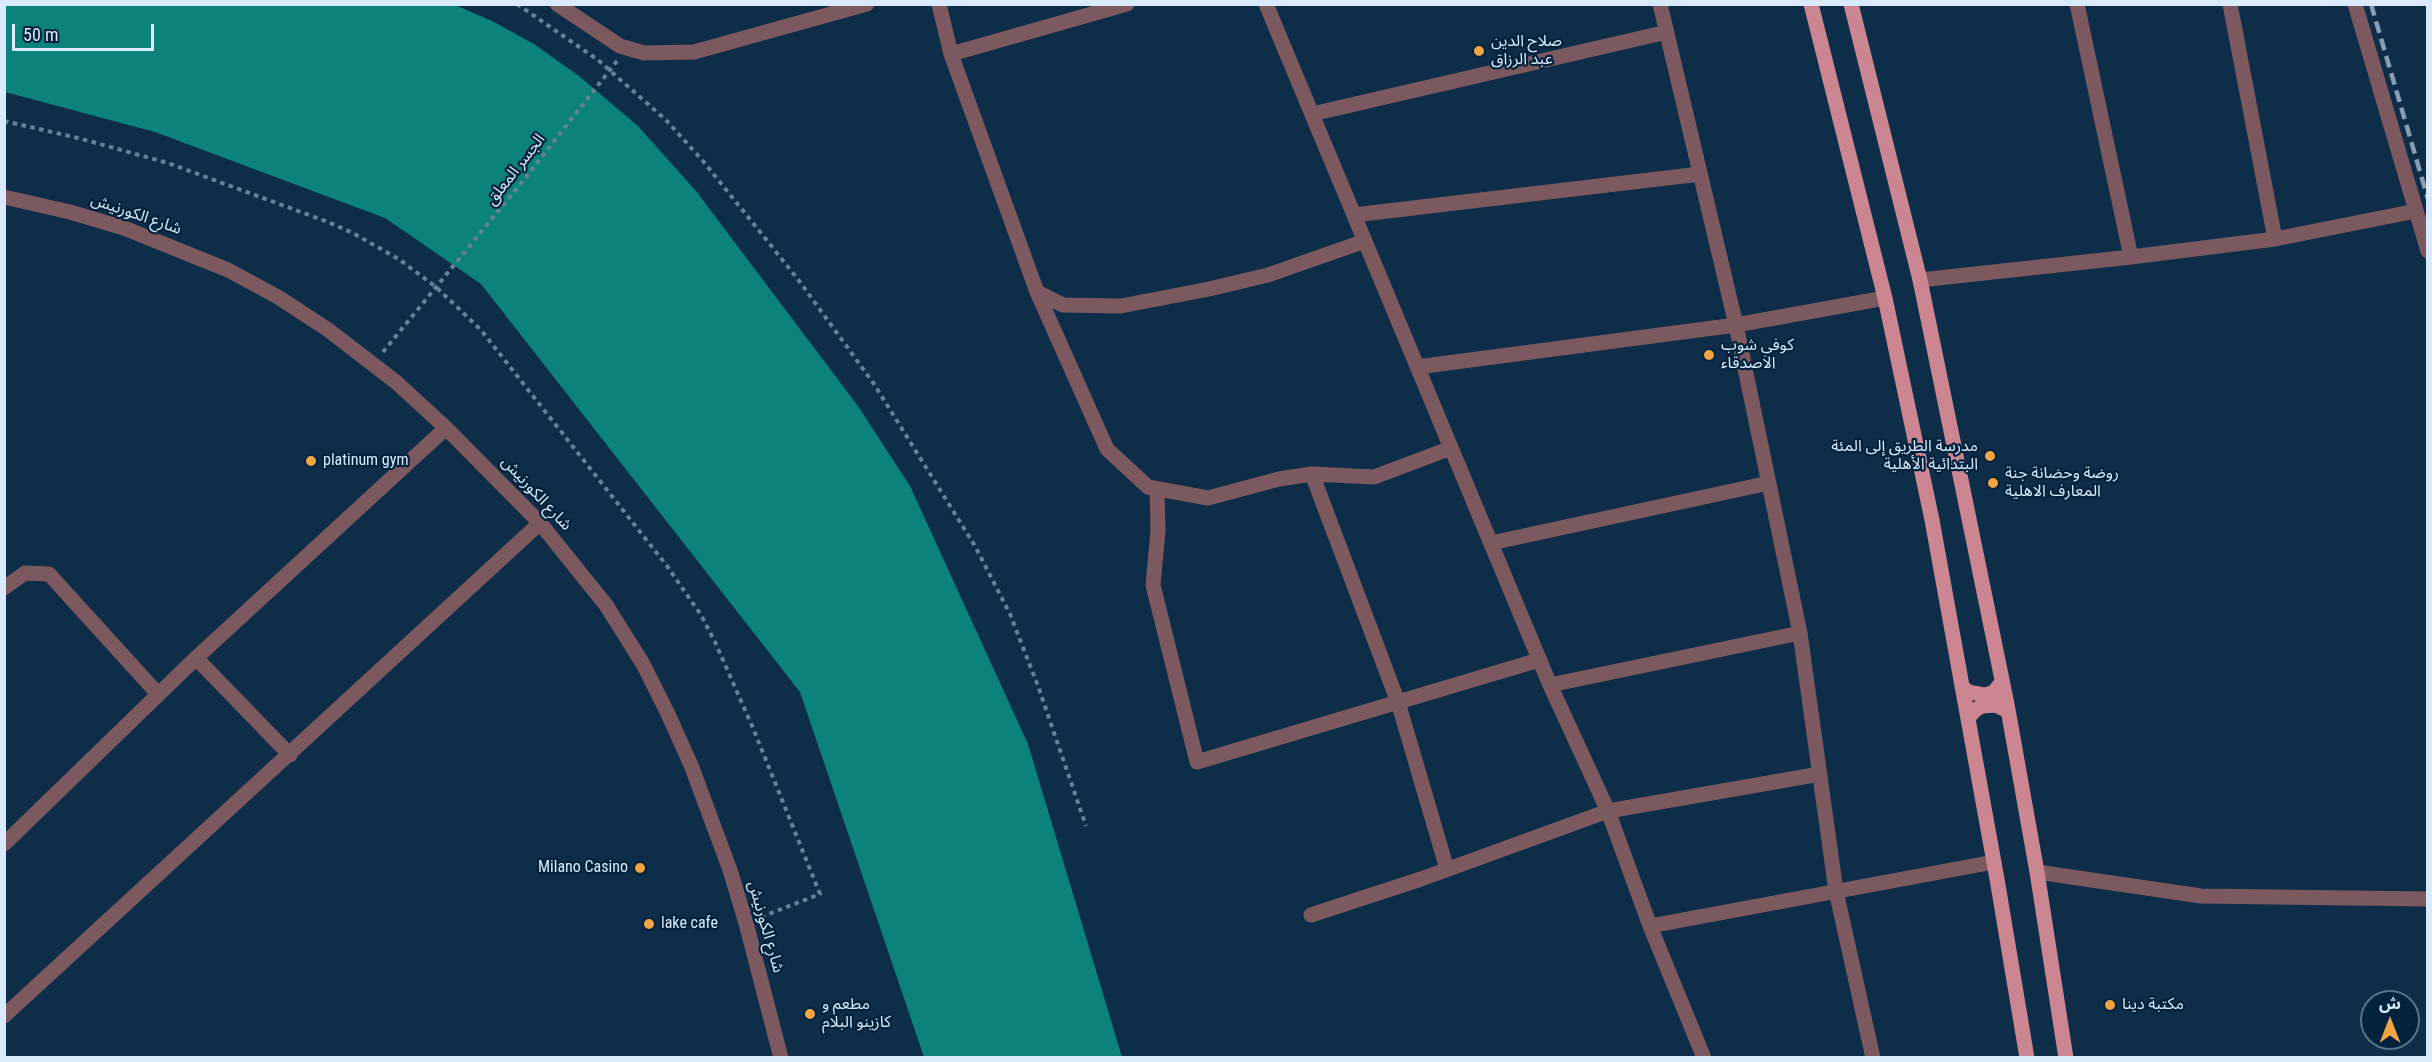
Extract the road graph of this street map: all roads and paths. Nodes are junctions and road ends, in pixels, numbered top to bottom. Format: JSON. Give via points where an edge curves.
{"nodes":[{"id":1,"x":517,"y":4,"type":"edge"},
{"id":2,"x":557,"y":4,"type":"edge"},
{"id":3,"x":867,"y":4,"type":"edge"},
{"id":4,"x":939,"y":4,"type":"edge"},
{"id":5,"x":1127,"y":4,"type":"edge"},
{"id":6,"x":1266,"y":4,"type":"edge"},
{"id":7,"x":1660,"y":4,"type":"edge"},
{"id":8,"x":1811,"y":4,"type":"edge"},
{"id":9,"x":1851,"y":4,"type":"edge"},
{"id":10,"x":2077,"y":4,"type":"edge"},
{"id":11,"x":2230,"y":4,"type":"edge"},
{"id":12,"x":2355,"y":4,"type":"edge"},
{"id":13,"x":1667,"y":32,"type":"junction"},
{"id":14,"x":627,"y":49,"type":"junction"},
{"id":15,"x":951,"y":54,"type":"junction"},
{"id":16,"x":610,"y":70,"type":"junction"},
{"id":17,"x":1312,"y":114,"type":"junction"},
{"id":18,"x":4,"y":121,"type":"edge"},
{"id":19,"x":1700,"y":174,"type":"junction"},
{"id":20,"x":4,"y":197,"type":"edge"},
{"id":21,"x":2416,"y":211,"type":"junction"},
{"id":22,"x":1354,"y":214,"type":"junction"},
{"id":23,"x":2275,"y":239,"type":"junction"},
{"id":24,"x":1365,"y":241,"type":"junction"},
{"id":25,"x":2427,"y":251,"type":"edge"},
{"id":26,"x":2131,"y":257,"type":"junction"},
{"id":27,"x":1920,"y":280,"type":"junction"},
{"id":28,"x":436,"y":287,"type":"junction"},
{"id":29,"x":1037,"y":292,"type":"junction"},
{"id":30,"x":1885,"y":298,"type":"junction"},
{"id":31,"x":1736,"y":325,"type":"junction"},
{"id":32,"x":373,"y":363,"type":"junction"},
{"id":33,"x":1417,"y":367,"type":"junction"},
{"id":34,"x":446,"y":428,"type":"junction"},
{"id":35,"x":1451,"y":448,"type":"junction"},
{"id":36,"x":1312,"y":474,"type":"junction"},
{"id":37,"x":1769,"y":483,"type":"junction"},
{"id":38,"x":1157,"y":489,"type":"junction"},
{"id":39,"x":540,"y":523,"type":"junction"},
{"id":40,"x":1491,"y":543,"type":"junction"},
{"id":41,"x":4,"y":588,"type":"edge"},
{"id":42,"x":1800,"y":633,"type":"junction"},
{"id":43,"x":196,"y":658,"type":"junction"},
{"id":44,"x":1539,"y":660,"type":"junction"},
{"id":45,"x":2002,"y":682,"type":"junction"},
{"id":46,"x":1550,"y":685,"type":"junction"},
{"id":47,"x":1962,"y":687,"type":"junction"},
{"id":48,"x":158,"y":694,"type":"junction"},
{"id":49,"x":1398,"y":702,"type":"junction"},
{"id":50,"x":2008,"y":711,"type":"junction"},
{"id":51,"x":1968,"y":718,"type":"junction"},
{"id":52,"x":290,"y":754,"type":"junction"},
{"id":53,"x":1820,"y":774,"type":"junction"},
{"id":54,"x":1608,"y":811,"type":"junction"},
{"id":55,"x":1086,"y":826,"type":"dead end"},
{"id":56,"x":4,"y":844,"type":"edge"},
{"id":57,"x":1994,"y":862,"type":"junction"},
{"id":58,"x":1447,"y":868,"type":"junction"},
{"id":59,"x":2037,"y":872,"type":"junction"},
{"id":60,"x":1836,"y":891,"type":"junction"},
{"id":61,"x":2427,"y":899,"type":"edge"},
{"id":62,"x":1311,"y":915,"type":"dead end"},
{"id":63,"x":746,"y":923,"type":"junction"},
{"id":64,"x":1650,"y":926,"type":"junction"},
{"id":65,"x":4,"y":1016,"type":"edge"},
{"id":66,"x":781,"y":1058,"type":"edge"},
{"id":67,"x":1704,"y":1058,"type":"edge"},
{"id":68,"x":1873,"y":1058,"type":"edge"},
{"id":69,"x":2027,"y":1058,"type":"edge"},
{"id":70,"x":2066,"y":1058,"type":"edge"}],
"edges":[{"from":1,"to":16,"type":"path"},
{"from":2,"to":14,"type":"street"},
{"from":3,"to":14,"type":"street","via":[[694,52]]},
{"from":4,"to":15,"type":"street"},
{"from":5,"to":15,"type":"street"},
{"from":6,"to":17,"type":"street"},
{"from":7,"to":13,"type":"street"},
{"from":8,"to":30,"type":"main road"},
{"from":9,"to":27,"type":"main road"},
{"from":10,"to":26,"type":"street"},
{"from":11,"to":23,"type":"street"},
{"from":12,"to":21,"type":"street"},
{"from":13,"to":17,"type":"street"},
{"from":13,"to":19,"type":"street"},
{"from":14,"to":16,"type":"path","name":"الجسر المعلق"},
{"from":15,"to":29,"type":"street"},
{"from":16,"to":28,"type":"path","name":"الجسر المعلق"},
{"from":16,"to":55,"type":"path","via":[[653,107],[703,161],[797,278],[907,435],[975,546],[1010,614]]},
{"from":17,"to":22,"type":"street"},
{"from":18,"to":28,"type":"path","via":[[157,160],[292,207],[354,233]]},
{"from":19,"to":22,"type":"street"},
{"from":19,"to":31,"type":"street"},
{"from":20,"to":32,"type":"street","name":"شارع الكورنيش","via":[[124,228],[217,265],[278,297]]},
{"from":21,"to":23,"type":"street"},
{"from":21,"to":25,"type":"street"},
{"from":22,"to":24,"type":"street"},
{"from":23,"to":26,"type":"street"},
{"from":24,"to":29,"type":"street","via":[[1209,290],[1121,306],[1063,305]]},
{"from":24,"to":33,"type":"street"},
{"from":26,"to":27,"type":"street"},
{"from":27,"to":45,"type":"main road"},
{"from":28,"to":32,"type":"path","name":"الجسر المعلق"},
{"from":28,"to":63,"type":"path","via":[[481,330],[522,380],[667,566],[715,642],[820,894]]},
{"from":29,"to":38,"type":"street","via":[[1107,449],[1148,487]]},
{"from":30,"to":31,"type":"street"},
{"from":30,"to":47,"type":"main road"},
{"from":31,"to":33,"type":"street"},
{"from":31,"to":37,"type":"street"},
{"from":32,"to":34,"type":"street","name":"شارع الكورنيش"},
{"from":33,"to":35,"type":"street"},
{"from":34,"to":39,"type":"street","name":"شارع الكورنيش"},
{"from":34,"to":43,"type":"street"},
{"from":35,"to":36,"type":"street","via":[[1374,477]]},
{"from":35,"to":40,"type":"street"},
{"from":36,"to":38,"type":"street","via":[[1208,498]]},
{"from":36,"to":49,"type":"street"},
{"from":37,"to":40,"type":"street"},
{"from":37,"to":42,"type":"street"},
{"from":38,"to":49,"type":"street","via":[[1153,585],[1197,762]]},
{"from":39,"to":52,"type":"street"},
{"from":39,"to":63,"type":"street","name":"شارع الكورنيش","via":[[606,605],[643,664],[691,765]]},
{"from":40,"to":44,"type":"street"},
{"from":41,"to":48,"type":"street","via":[[25,573],[49,574]]},
{"from":42,"to":46,"type":"street"},
{"from":42,"to":53,"type":"street"},
{"from":43,"to":48,"type":"street"},
{"from":43,"to":52,"type":"street"},
{"from":44,"to":46,"type":"street"},
{"from":44,"to":49,"type":"street"},
{"from":45,"to":47,"type":"main road","via":[[1994,692],[1985,695]]},
{"from":45,"to":50,"type":"main road"},
{"from":46,"to":54,"type":"street"},
{"from":47,"to":51,"type":"main road"},
{"from":48,"to":56,"type":"street"},
{"from":49,"to":58,"type":"street"},
{"from":50,"to":51,"type":"main road","via":[[1996,705],[1982,706]]},
{"from":50,"to":59,"type":"main road"},
{"from":51,"to":57,"type":"main road"},
{"from":52,"to":65,"type":"street"},
{"from":53,"to":54,"type":"street"},
{"from":53,"to":60,"type":"street"},
{"from":54,"to":58,"type":"street"},
{"from":54,"to":64,"type":"street"},
{"from":57,"to":60,"type":"street"},
{"from":57,"to":69,"type":"main road"},
{"from":58,"to":62,"type":"street"},
{"from":59,"to":61,"type":"street","via":[[2201,896]]},
{"from":59,"to":70,"type":"main road"},
{"from":60,"to":64,"type":"street"},
{"from":60,"to":68,"type":"street"},
{"from":63,"to":66,"type":"street","name":"شارع الكورنيش"},
{"from":64,"to":67,"type":"street"}]}
